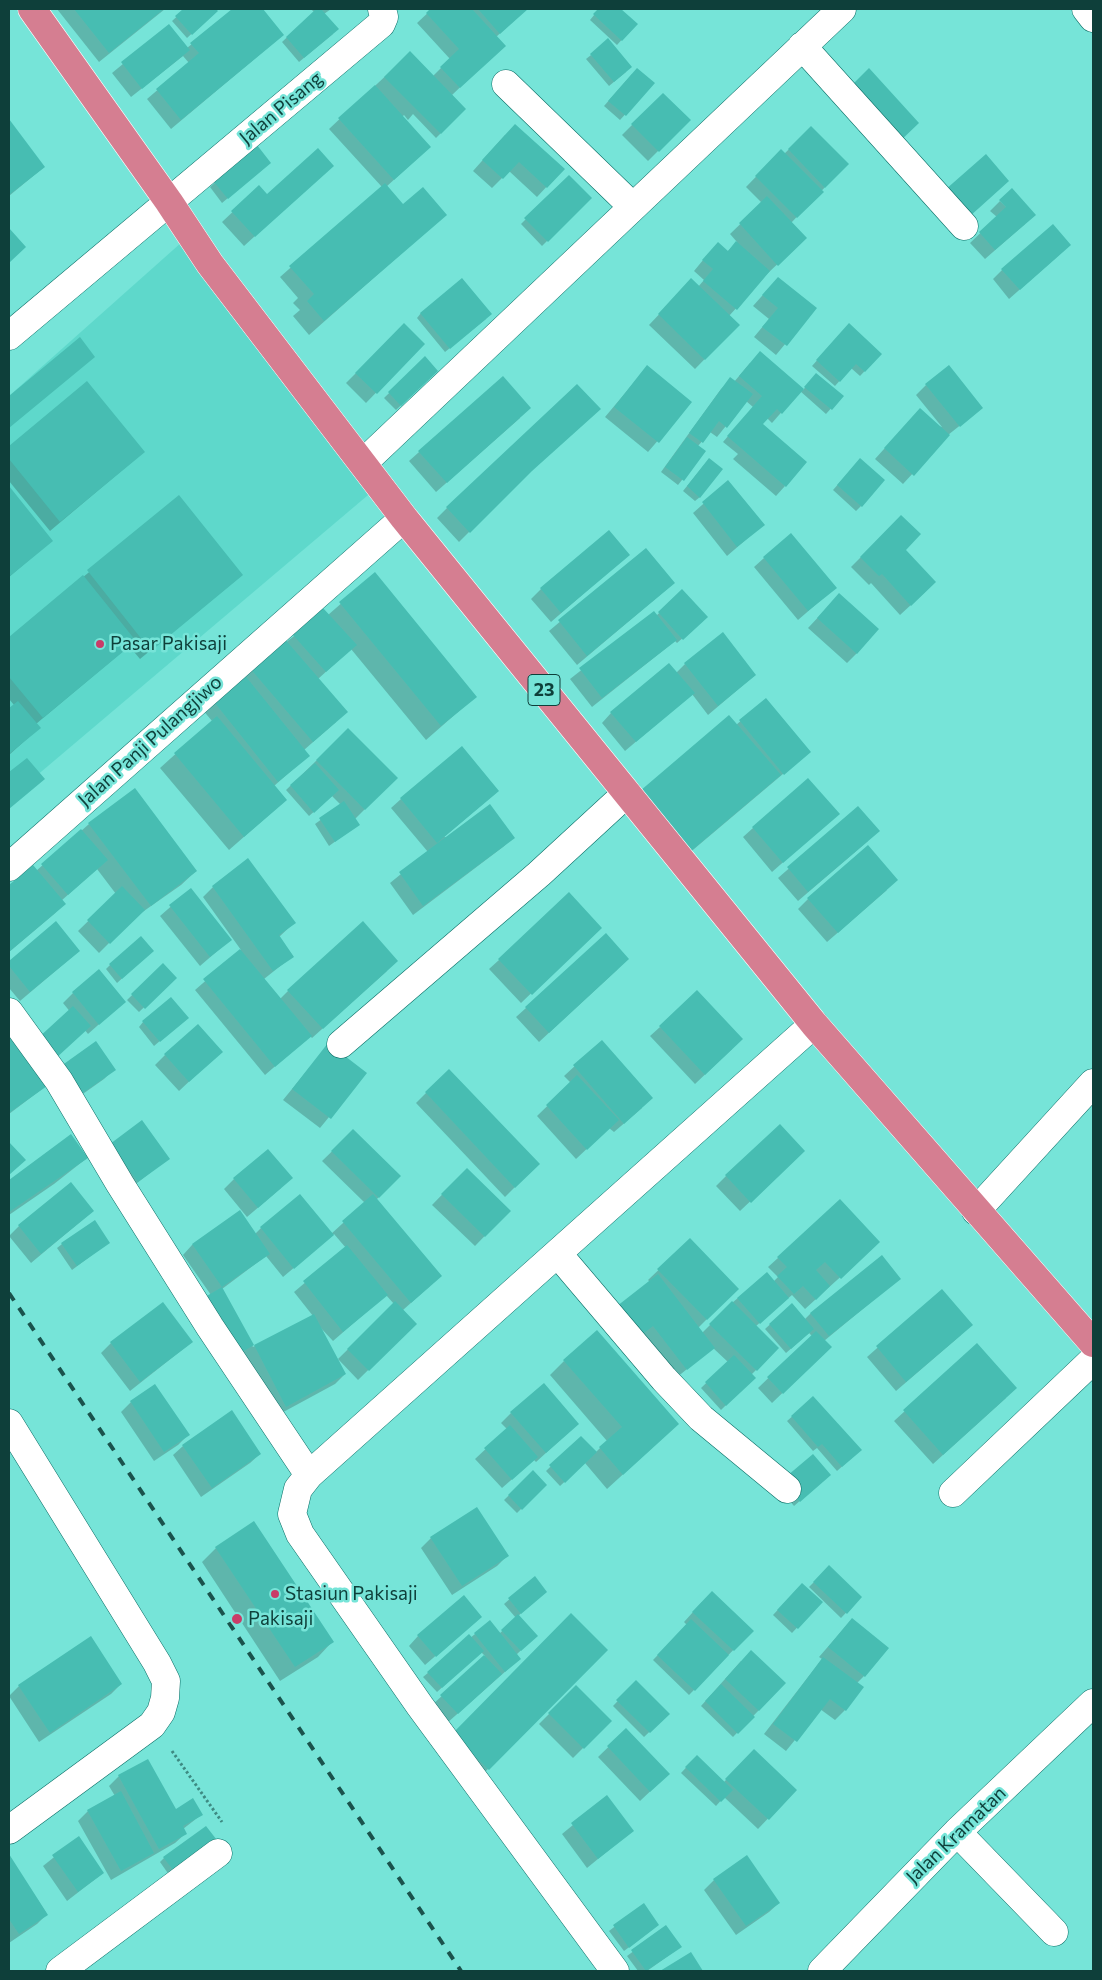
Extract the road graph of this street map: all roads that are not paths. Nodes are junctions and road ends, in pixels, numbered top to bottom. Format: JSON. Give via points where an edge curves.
{"nodes":[{"id":1,"x":32,"y":9,"type":"edge"},
{"id":2,"x":382,"y":9,"type":"edge"},
{"id":3,"x":842,"y":9,"type":"edge"},
{"id":4,"x":1086,"y":9,"type":"edge"},
{"id":5,"x":1093,"y":18,"type":"edge"},
{"id":6,"x":802,"y":46,"type":"junction"},
{"id":7,"x":506,"y":84,"type":"dead end"},
{"id":8,"x":169,"y":202,"type":"junction"},
{"id":9,"x":633,"y":207,"type":"junction"},
{"id":10,"x":964,"y":226,"type":"dead end"},
{"id":11,"x":9,"y":336,"type":"edge"},
{"id":12,"x":363,"y":463,"type":"junction"},
{"id":13,"x":404,"y":518,"type":"junction"},
{"id":14,"x":627,"y":793,"type":"junction"},
{"id":15,"x":9,"y":867,"type":"edge"},
{"id":16,"x":9,"y":1012,"type":"edge"},
{"id":17,"x":814,"y":1024,"type":"junction"},
{"id":18,"x":341,"y":1044,"type":"dead end"},
{"id":19,"x":1093,"y":1083,"type":"edge"},
{"id":20,"x":976,"y":1210,"type":"junction"},
{"id":21,"x":558,"y":1254,"type":"junction"},
{"id":22,"x":1093,"y":1343,"type":"edge"},
{"id":23,"x":1093,"y":1360,"type":"edge"},
{"id":24,"x":9,"y":1423,"type":"edge"},
{"id":25,"x":310,"y":1475,"type":"junction"},
{"id":26,"x":787,"y":1489,"type":"dead end"},
{"id":27,"x":953,"y":1493,"type":"dead end"},
{"id":28,"x":1093,"y":1703,"type":"edge"},
{"id":29,"x":9,"y":1830,"type":"edge"},
{"id":30,"x":957,"y":1832,"type":"junction"},
{"id":31,"x":218,"y":1853,"type":"road end"},
{"id":32,"x":1054,"y":1932,"type":"dead end"},
{"id":33,"x":60,"y":1971,"type":"edge"},
{"id":34,"x":615,"y":1971,"type":"edge"},
{"id":35,"x":822,"y":1971,"type":"edge"}],
"edges":[{"from":1,"to":8,"type":"highway","number":"23"},
{"from":2,"to":8,"type":"street","name":"Jalan Pisang","via":[[384,17],[381,24]]},
{"from":3,"to":6,"type":"street"},
{"from":4,"to":5,"type":"street"},
{"from":6,"to":9,"type":"street"},
{"from":6,"to":10,"type":"street"},
{"from":7,"to":9,"type":"street"},
{"from":8,"to":11,"type":"street","name":"Jalan Pisang"},
{"from":8,"to":12,"type":"highway","number":"23","via":[[210,264]]},
{"from":9,"to":12,"type":"street"},
{"from":12,"to":13,"type":"highway","number":"23"},
{"from":13,"to":14,"type":"highway","number":"23"},
{"from":13,"to":15,"type":"street","name":"Jalan Panji Pulangjiwo"},
{"from":14,"to":17,"type":"highway","number":"23"},
{"from":14,"to":18,"type":"street","via":[[539,874]]},
{"from":16,"to":25,"type":"street","via":[[59,1081],[205,1319]]},
{"from":17,"to":20,"type":"highway","number":"23"},
{"from":17,"to":21,"type":"street"},
{"from":19,"to":20,"type":"street"},
{"from":20,"to":22,"type":"highway","number":"23"},
{"from":21,"to":25,"type":"street"},
{"from":21,"to":26,"type":"street","via":[[701,1418]]},
{"from":23,"to":27,"type":"street"},
{"from":24,"to":29,"type":"street","via":[[166,1681],[161,1712],[152,1725]]},
{"from":25,"to":34,"type":"street","via":[[298,1489],[292,1514],[300,1534],[420,1706]]},
{"from":28,"to":30,"type":"street","name":"Jalan Kramatan"},
{"from":30,"to":32,"type":"street"},
{"from":30,"to":35,"type":"street","name":"Jalan Kramatan"},
{"from":31,"to":33,"type":"street"}]}
